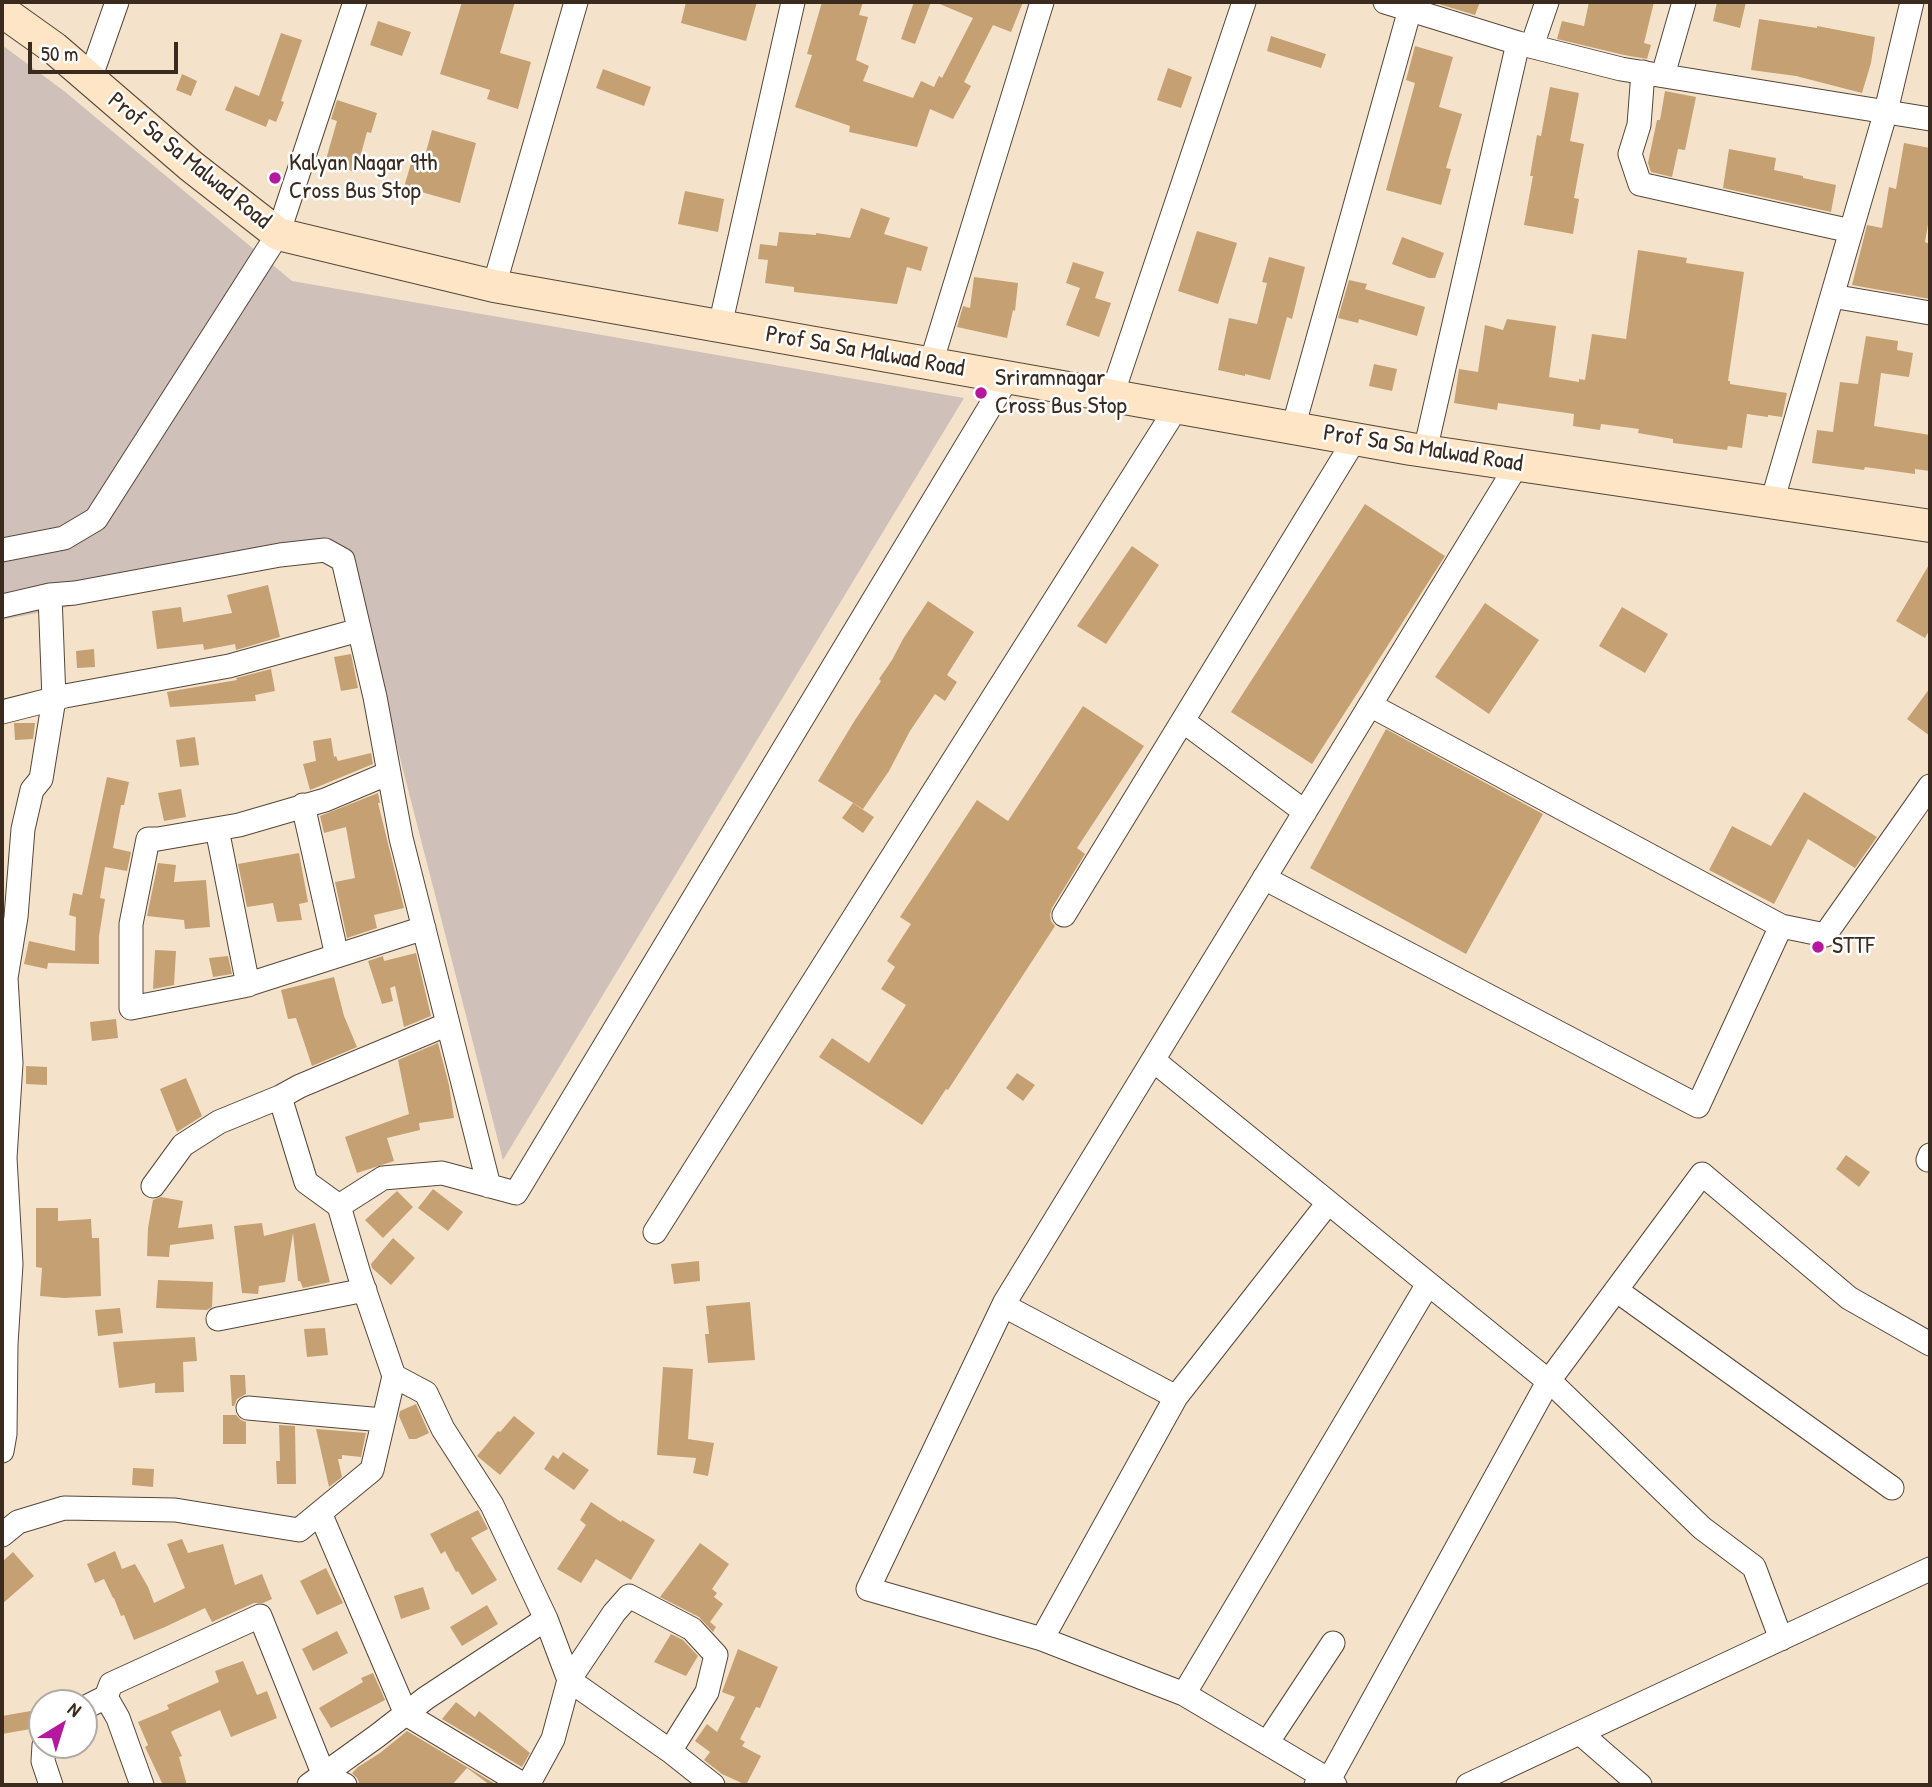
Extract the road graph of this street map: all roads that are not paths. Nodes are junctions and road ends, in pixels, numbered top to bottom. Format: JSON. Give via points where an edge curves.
{"nodes":[{"id":1,"x":117,"y":2,"type":"edge"},
{"id":2,"x":355,"y":2,"type":"edge"},
{"id":3,"x":576,"y":2,"type":"edge"},
{"id":4,"x":793,"y":2,"type":"edge"},
{"id":5,"x":1042,"y":2,"type":"edge"},
{"id":6,"x":1244,"y":2,"type":"edge"},
{"id":7,"x":1385,"y":2,"type":"edge"},
{"id":8,"x":1547,"y":2,"type":"edge"},
{"id":9,"x":1684,"y":2,"type":"edge"},
{"id":10,"x":1912,"y":2,"type":"edge"},
{"id":11,"x":1411,"y":6,"type":"edge"},
{"id":12,"x":2,"y":11,"type":"edge"},
{"id":13,"x":1525,"y":44,"type":"junction"},
{"id":14,"x":1653,"y":74,"type":"junction"},
{"id":15,"x":90,"y":79,"type":"junction"},
{"id":16,"x":1886,"y":111,"type":"junction"},
{"id":17,"x":1930,"y":119,"type":"edge"},
{"id":18,"x":1851,"y":231,"type":"junction"},
{"id":19,"x":278,"y":234,"type":"junction"},
{"id":20,"x":494,"y":286,"type":"junction"},
{"id":21,"x":1832,"y":296,"type":"junction"},
{"id":22,"x":1930,"y":313,"type":"edge"},
{"id":23,"x":720,"y":326,"type":"junction"},
{"id":24,"x":931,"y":363,"type":"junction"},
{"id":25,"x":1008,"y":377,"type":"junction"},
{"id":26,"x":1112,"y":396,"type":"junction"},
{"id":27,"x":1177,"y":407,"type":"junction"},
{"id":28,"x":1293,"y":428,"type":"junction"},
{"id":29,"x":1355,"y":439,"type":"junction"},
{"id":30,"x":1425,"y":451,"type":"junction"},
{"id":31,"x":1517,"y":465,"type":"junction"},
{"id":32,"x":1772,"y":502,"type":"junction"},
{"id":33,"x":1930,"y":526,"type":"edge"},
{"id":34,"x":2,"y":550,"type":"edge"},
{"id":35,"x":50,"y":595,"type":"junction"},
{"id":36,"x":2,"y":606,"type":"edge"},
{"id":37,"x":359,"y":629,"type":"junction"},
{"id":38,"x":54,"y":699,"type":"junction"},
{"id":39,"x":1370,"y":705,"type":"junction"},
{"id":40,"x":2,"y":712,"type":"edge"},
{"id":41,"x":1183,"y":721,"type":"junction"},
{"id":42,"x":389,"y":774,"type":"junction"},
{"id":43,"x":1930,"y":786,"type":"edge"},
{"id":44,"x":303,"y":805,"type":"junction"},
{"id":45,"x":1305,"y":811,"type":"junction"},
{"id":46,"x":217,"y":829,"type":"junction"},
{"id":47,"x":1264,"y":878,"type":"junction"},
{"id":48,"x":1064,"y":915,"type":"dead end"},
{"id":49,"x":1781,"y":926,"type":"junction"},
{"id":50,"x":424,"y":928,"type":"junction"},
{"id":51,"x":337,"y":956,"type":"junction"},
{"id":52,"x":248,"y":985,"type":"junction"},
{"id":53,"x":448,"y":1024,"type":"junction"},
{"id":54,"x":1153,"y":1060,"type":"junction"},
{"id":55,"x":280,"y":1097,"type":"junction"},
{"id":56,"x":153,"y":1186,"type":"dead end"},
{"id":57,"x":489,"y":1186,"type":"junction"},
{"id":58,"x":1328,"y":1203,"type":"junction"},
{"id":59,"x":340,"y":1206,"type":"junction"},
{"id":60,"x":656,"y":1232,"type":"dead end"},
{"id":61,"x":1428,"y":1284,"type":"junction"},
{"id":62,"x":365,"y":1290,"type":"junction"},
{"id":63,"x":1616,"y":1290,"type":"junction"},
{"id":64,"x":1014,"y":1311,"type":"dead end"},
{"id":65,"x":218,"y":1319,"type":"dead end"},
{"id":66,"x":1930,"y":1344,"type":"edge"},
{"id":67,"x":394,"y":1376,"type":"junction"},
{"id":68,"x":1548,"y":1382,"type":"junction"},
{"id":69,"x":1177,"y":1397,"type":"junction"},
{"id":70,"x":248,"y":1408,"type":"dead end"},
{"id":71,"x":383,"y":1420,"type":"junction"},
{"id":72,"x":2,"y":1451,"type":"edge"},
{"id":73,"x":1892,"y":1488,"type":"dead end"},
{"id":74,"x":320,"y":1513,"type":"junction"},
{"id":75,"x":2,"y":1535,"type":"edge"},
{"id":76,"x":1930,"y":1569,"type":"edge"},
{"id":77,"x":546,"y":1619,"type":"junction"},
{"id":78,"x":1042,"y":1639,"type":"junction"},
{"id":79,"x":1781,"y":1639,"type":"junction"},
{"id":80,"x":1333,"y":1643,"type":"dead end"},
{"id":81,"x":569,"y":1680,"type":"junction"},
{"id":82,"x":1184,"y":1694,"type":"junction"},
{"id":83,"x":106,"y":1697,"type":"junction"},
{"id":84,"x":98,"y":1701,"type":"edge"},
{"id":85,"x":406,"y":1714,"type":"junction"},
{"id":86,"x":1580,"y":1733,"type":"junction"},
{"id":87,"x":1267,"y":1743,"type":"junction"},
{"id":88,"x":670,"y":1751,"type":"junction"},
{"id":89,"x":43,"y":1759,"type":"edge"},
{"id":90,"x":316,"y":1779,"type":"edge"},
{"id":91,"x":1326,"y":1783,"type":"edge"},
{"id":92,"x":51,"y":1785,"type":"edge"},
{"id":93,"x":142,"y":1785,"type":"edge"},
{"id":94,"x":345,"y":1785,"type":"edge"},
{"id":95,"x":526,"y":1785,"type":"edge"},
{"id":96,"x":713,"y":1785,"type":"edge"},
{"id":97,"x":1468,"y":1785,"type":"edge"},
{"id":98,"x":1640,"y":1785,"type":"edge"}],
"edges":[{"from":1,"to":15,"type":"street"},
{"from":2,"to":19,"type":"street"},
{"from":3,"to":20,"type":"street"},
{"from":4,"to":23,"type":"street"},
{"from":5,"to":24,"type":"street"},
{"from":6,"to":26,"type":"street"},
{"from":7,"to":11,"type":"street"},
{"from":8,"to":13,"type":"street"},
{"from":9,"to":14,"type":"street"},
{"from":10,"to":16,"type":"street"},
{"from":11,"to":13,"type":"street"},
{"from":11,"to":28,"type":"street"},
{"from":12,"to":15,"type":"street","name":"Prof Sa Sa Malwad Road"},
{"from":13,"to":14,"type":"street"},
{"from":13,"to":30,"type":"street"},
{"from":14,"to":16,"type":"street"},
{"from":14,"to":18,"type":"street","via":[[1630,154],[1640,184]]},
{"from":15,"to":19,"type":"street","name":"Prof Sa Sa Malwad Road"},
{"from":16,"to":17,"type":"street"},
{"from":16,"to":18,"type":"street"},
{"from":18,"to":21,"type":"street"},
{"from":19,"to":20,"type":"street","name":"Prof Sa Sa Malwad Road"},
{"from":19,"to":34,"type":"street","via":[[96,519],[64,538]]},
{"from":20,"to":23,"type":"street","name":"Prof Sa Sa Malwad Road"},
{"from":21,"to":22,"type":"street"},
{"from":21,"to":32,"type":"street"},
{"from":23,"to":24,"type":"street","name":"Prof Sa Sa Malwad Road"},
{"from":24,"to":25,"type":"street","name":"Prof Sa Sa Malwad Road"},
{"from":25,"to":26,"type":"street","name":"Prof Sa Sa Malwad Road"},
{"from":25,"to":57,"type":"street","via":[[516,1193]]},
{"from":26,"to":27,"type":"street","name":"Prof Sa Sa Malwad Road"},
{"from":27,"to":28,"type":"street","name":"Prof Sa Sa Malwad Road"},
{"from":27,"to":60,"type":"street"},
{"from":28,"to":29,"type":"street","name":"Prof Sa Sa Malwad Road"},
{"from":29,"to":30,"type":"street","name":"Prof Sa Sa Malwad Road"},
{"from":29,"to":41,"type":"street"},
{"from":30,"to":31,"type":"street","name":"Prof Sa Sa Malwad Road"},
{"from":31,"to":32,"type":"street","name":"Prof Sa Sa Malwad Road"},
{"from":31,"to":39,"type":"street"},
{"from":32,"to":33,"type":"street","name":"Prof Sa Sa Malwad Road"},
{"from":35,"to":36,"type":"street"},
{"from":35,"to":37,"type":"street","via":[[325,550],[342,560]]},
{"from":35,"to":38,"type":"street"},
{"from":37,"to":38,"type":"street","via":[[229,666]]},
{"from":37,"to":42,"type":"street"},
{"from":38,"to":40,"type":"street"},
{"from":38,"to":72,"type":"street","via":[[41,779],[32,790],[23,829],[6,978],[10,1063],[5,1158],[12,1264]]},
{"from":39,"to":45,"type":"street"},
{"from":39,"to":49,"type":"street"},
{"from":41,"to":45,"type":"street"},
{"from":41,"to":48,"type":"street"},
{"from":42,"to":44,"type":"street"},
{"from":42,"to":50,"type":"street"},
{"from":43,"to":49,"type":"street","via":[[1825,934]]},
{"from":44,"to":46,"type":"street"},
{"from":44,"to":51,"type":"street"},
{"from":45,"to":47,"type":"street"},
{"from":46,"to":52,"type":"street"},
{"from":46,"to":52,"type":"street","via":[[148,839],[131,924],[131,1008]]},
{"from":47,"to":49,"type":"street","via":[[1698,1106]]},
{"from":47,"to":54,"type":"street"},
{"from":50,"to":51,"type":"street"},
{"from":50,"to":53,"type":"street"},
{"from":51,"to":52,"type":"street"},
{"from":53,"to":55,"type":"street"},
{"from":53,"to":57,"type":"street"},
{"from":54,"to":58,"type":"street"},
{"from":54,"to":78,"type":"street","via":[[1005,1302],[867,1589]]},
{"from":55,"to":56,"type":"street","via":[[219,1122],[183,1145]]},
{"from":55,"to":59,"type":"street","via":[[306,1182]]},
{"from":57,"to":59,"type":"street","via":[[442,1173],[383,1178]]},
{"from":58,"to":61,"type":"street"},
{"from":58,"to":69,"type":"street"},
{"from":59,"to":62,"type":"street"},
{"from":61,"to":68,"type":"street"},
{"from":61,"to":82,"type":"street"},
{"from":62,"to":65,"type":"street"},
{"from":62,"to":67,"type":"street"},
{"from":63,"to":66,"type":"street","via":[[1702,1174],[1849,1298]]},
{"from":63,"to":68,"type":"street"},
{"from":63,"to":73,"type":"street"},
{"from":64,"to":69,"type":"street"},
{"from":67,"to":71,"type":"street"},
{"from":67,"to":77,"type":"street","via":[[426,1393],[443,1429],[492,1505]]},
{"from":68,"to":79,"type":"street","via":[[1702,1528],[1754,1567]]},
{"from":68,"to":91,"type":"street"},
{"from":69,"to":78,"type":"street"},
{"from":70,"to":71,"type":"street"},
{"from":71,"to":74,"type":"street","via":[[372,1469]]},
{"from":74,"to":75,"type":"street","via":[[299,1531],[175,1510],[64,1508],[18,1522]]},
{"from":74,"to":85,"type":"street"},
{"from":76,"to":79,"type":"street"},
{"from":77,"to":81,"type":"street"},
{"from":77,"to":85,"type":"street"},
{"from":78,"to":82,"type":"street"},
{"from":79,"to":86,"type":"street"},
{"from":80,"to":87,"type":"street"},
{"from":81,"to":88,"type":"street"},
{"from":81,"to":88,"type":"street","via":[[629,1596],[692,1629],[716,1655],[706,1692]]},
{"from":81,"to":95,"type":"street","via":[[553,1739]]},
{"from":82,"to":87,"type":"street"},
{"from":83,"to":84,"type":"street"},
{"from":83,"to":90,"type":"street","via":[[111,1684],[260,1616]]},
{"from":83,"to":93,"type":"street"},
{"from":85,"to":90,"type":"street"},
{"from":85,"to":95,"type":"street"},
{"from":86,"to":97,"type":"street"},
{"from":86,"to":98,"type":"street"},
{"from":87,"to":91,"type":"street"},
{"from":88,"to":96,"type":"street"},
{"from":89,"to":92,"type":"street"},
{"from":90,"to":94,"type":"street"}]}
